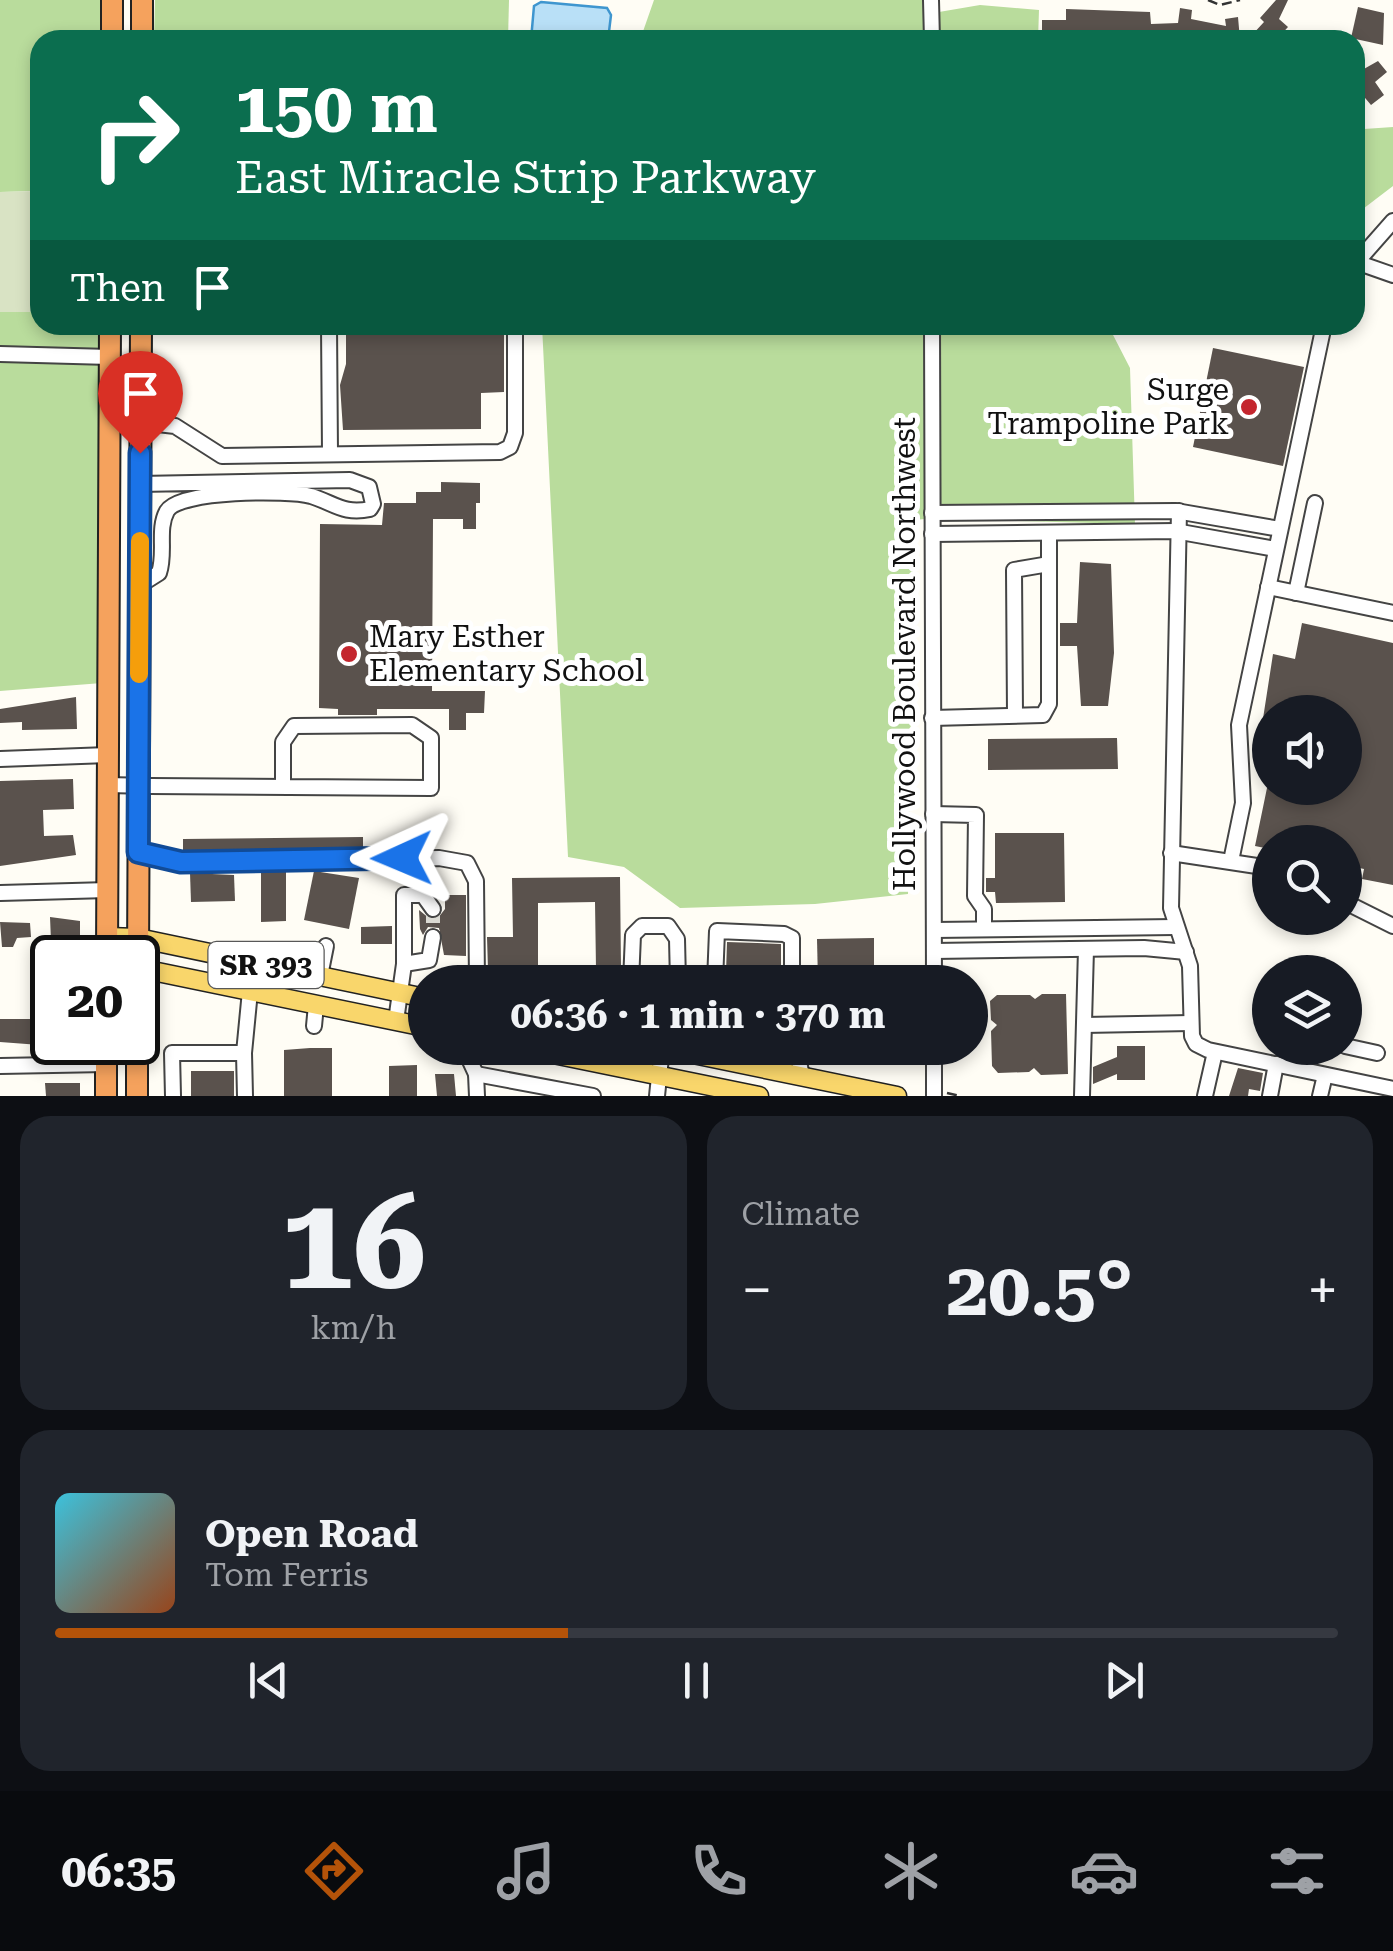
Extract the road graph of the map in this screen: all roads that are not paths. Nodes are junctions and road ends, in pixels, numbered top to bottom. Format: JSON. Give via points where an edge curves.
{"nodes":[{"id":1,"x":112,"y":0,"type":"edge"},
{"id":2,"x":142,"y":0,"type":"edge"},
{"id":3,"x":932,"y":0,"type":"edge"},
{"id":4,"x":112,"y":30,"type":"edge"},
{"id":5,"x":142,"y":30,"type":"edge"},
{"id":6,"x":932,"y":30,"type":"edge"},
{"id":7,"x":1393,"y":220,"type":"edge"},
{"id":8,"x":1365,"y":253,"type":"edge"},
{"id":9,"x":1365,"y":266,"type":"edge"},
{"id":10,"x":1393,"y":275,"type":"edge"},
{"id":11,"x":110,"y":335,"type":"edge"},
{"id":12,"x":141,"y":335,"type":"edge"},
{"id":13,"x":329,"y":335,"type":"edge"},
{"id":14,"x":514,"y":335,"type":"edge"},
{"id":15,"x":932,"y":335,"type":"edge"},
{"id":16,"x":1322,"y":335,"type":"edge"},
{"id":17,"x":0,"y":354,"type":"edge"},
{"id":18,"x":110,"y":357,"type":"junction"},
{"id":19,"x":140,"y":422,"type":"junction"},
{"id":20,"x":330,"y":454,"type":"junction"},
{"id":21,"x":140,"y":484,"type":"junction"},
{"id":22,"x":1314,"y":503,"type":"dead end"},
{"id":23,"x":1179,"y":511,"type":"junction"},
{"id":24,"x":932,"y":513,"type":"junction"},
{"id":25,"x":1280,"y":530,"type":"junction"},
{"id":26,"x":1178,"y":532,"type":"junction"},
{"id":27,"x":1049,"y":533,"type":"junction"},
{"id":28,"x":932,"y":534,"type":"junction"},
{"id":29,"x":1276,"y":550,"type":"junction"},
{"id":30,"x":1049,"y":564,"type":"junction"},
{"id":31,"x":140,"y":585,"type":"junction"},
{"id":32,"x":1268,"y":587,"type":"junction"},
{"id":33,"x":1296,"y":593,"type":"junction"},
{"id":34,"x":1393,"y":613,"type":"edge"},
{"id":35,"x":1015,"y":716,"type":"junction"},
{"id":36,"x":932,"y":718,"type":"junction"},
{"id":37,"x":108,"y":755,"type":"junction"},
{"id":38,"x":0,"y":759,"type":"edge"},
{"id":39,"x":108,"y":785,"type":"junction"},
{"id":40,"x":139,"y":786,"type":"junction"},
{"id":41,"x":283,"y":787,"type":"junction"},
{"id":42,"x":933,"y":814,"type":"junction"},
{"id":43,"x":138,"y":852,"type":"junction"},
{"id":44,"x":1171,"y":853,"type":"junction"},
{"id":45,"x":1232,"y":861,"type":"junction"},
{"id":46,"x":1252,"y":865,"type":"edge"},
{"id":47,"x":108,"y":890,"type":"junction"},
{"id":48,"x":0,"y":893,"type":"edge"},
{"id":49,"x":433,"y":909,"type":"dead end"},
{"id":50,"x":1362,"y":910,"type":"edge"},
{"id":51,"x":1393,"y":926,"type":"edge"},
{"id":52,"x":1175,"y":927,"type":"junction"},
{"id":53,"x":934,"y":930,"type":"junction"},
{"id":54,"x":984,"y":930,"type":"junction"},
{"id":55,"x":106,"y":935,"type":"edge"},
{"id":56,"x":138,"y":935,"type":"edge"},
{"id":57,"x":433,"y":937,"type":"dead end"},
{"id":58,"x":160,"y":943,"type":"edge"},
{"id":59,"x":326,"y":946,"type":"dead end"},
{"id":60,"x":1086,"y":949,"type":"junction"},
{"id":61,"x":934,"y":951,"type":"junction"},
{"id":62,"x":1186,"y":952,"type":"junction"},
{"id":63,"x":404,"y":964,"type":"junction"},
{"id":64,"x":477,"y":965,"type":"edge"},
{"id":65,"x":632,"y":965,"type":"edge"},
{"id":66,"x":678,"y":965,"type":"edge"},
{"id":67,"x":715,"y":965,"type":"edge"},
{"id":68,"x":792,"y":965,"type":"edge"},
{"id":69,"x":934,"y":965,"type":"edge"},
{"id":70,"x":160,"y":971,"type":"edge"},
{"id":71,"x":320,"y":976,"type":"junction"},
{"id":72,"x":250,"y":991,"type":"junction"},
{"id":73,"x":401,"y":993,"type":"junction"},
{"id":74,"x":408,"y":994,"type":"edge"},
{"id":75,"x":316,"y":1005,"type":"junction"},
{"id":76,"x":396,"y":1021,"type":"junction"},
{"id":77,"x":1192,"y":1022,"type":"junction"},
{"id":78,"x":408,"y":1023,"type":"edge"},
{"id":79,"x":1084,"y":1024,"type":"junction"},
{"id":80,"x":314,"y":1026,"type":"dead end"},
{"id":81,"x":1362,"y":1050,"type":"edge"},
{"id":82,"x":1216,"y":1052,"type":"junction"},
{"id":83,"x":244,"y":1053,"type":"junction"},
{"id":84,"x":1377,"y":1053,"type":"dead end"},
{"id":85,"x":1252,"y":1059,"type":"edge"},
{"id":86,"x":30,"y":1062,"type":"edge"},
{"id":87,"x":106,"y":1065,"type":"edge"},
{"id":88,"x":137,"y":1065,"type":"edge"},
{"id":89,"x":472,"y":1065,"type":"edge"},
{"id":90,"x":610,"y":1065,"type":"edge"},
{"id":91,"x":661,"y":1065,"type":"edge"},
{"id":92,"x":747,"y":1065,"type":"edge"},
{"id":93,"x":800,"y":1065,"type":"edge"},
{"id":94,"x":934,"y":1065,"type":"edge"},
{"id":95,"x":1276,"y":1065,"type":"edge"},
{"id":96,"x":1281,"y":1065,"type":"edge"},
{"id":97,"x":0,"y":1066,"type":"edge"},
{"id":98,"x":476,"y":1074,"type":"junction"},
{"id":99,"x":1325,"y":1074,"type":"junction"},
{"id":100,"x":660,"y":1075,"type":"junction"},
{"id":101,"x":802,"y":1076,"type":"junction"},
{"id":102,"x":1346,"y":1079,"type":"junction"},
{"id":103,"x":1393,"y":1089,"type":"edge"},
{"id":104,"x":106,"y":1096,"type":"edge"},
{"id":105,"x":136,"y":1096,"type":"edge"},
{"id":106,"x":173,"y":1096,"type":"edge"},
{"id":107,"x":246,"y":1096,"type":"edge"},
{"id":108,"x":477,"y":1096,"type":"edge"},
{"id":109,"x":593,"y":1096,"type":"edge"},
{"id":110,"x":657,"y":1096,"type":"edge"},
{"id":111,"x":759,"y":1096,"type":"edge"},
{"id":112,"x":897,"y":1096,"type":"edge"},
{"id":113,"x":934,"y":1096,"type":"edge"},
{"id":114,"x":1082,"y":1096,"type":"edge"},
{"id":115,"x":1205,"y":1096,"type":"edge"},
{"id":116,"x":1270,"y":1096,"type":"edge"},
{"id":117,"x":1320,"y":1096,"type":"edge"},
{"id":118,"x":1343,"y":1096,"type":"edge"}],
"edges":[{"from":1,"to":4,"type":"highway"},
{"from":2,"to":5,"type":"highway"},
{"from":3,"to":6,"type":"street"},
{"from":7,"to":8,"type":"street"},
{"from":9,"to":10,"type":"street"},
{"from":11,"to":18,"type":"highway"},
{"from":12,"to":19,"type":"highway"},
{"from":13,"to":20,"type":"street"},
{"from":14,"to":20,"type":"street","via":[[510,447]]},
{"from":15,"to":24,"type":"street","name":"Hollywood Boulevard Northwest"},
{"from":16,"to":25,"type":"street"},
{"from":17,"to":18,"type":"street"},
{"from":18,"to":37,"type":"highway"},
{"from":19,"to":20,"type":"street","via":[[175,426],[222,456]]},
{"from":19,"to":21,"type":"highway"},
{"from":21,"to":31,"type":"highway"},
{"from":21,"to":31,"type":"street","via":[[350,480],[369,487],[373,504],[370,510],[340,511],[310,496],[234,494],[177,502],[163,525],[158,573]]},
{"from":22,"to":33,"type":"street"},
{"from":23,"to":24,"type":"street"},
{"from":23,"to":25,"type":"street"},
{"from":23,"to":26,"type":"street"},
{"from":24,"to":28,"type":"street","name":"Hollywood Boulevard Northwest"},
{"from":25,"to":29,"type":"street"},
{"from":26,"to":27,"type":"street"},
{"from":26,"to":29,"type":"street"},
{"from":26,"to":44,"type":"street"},
{"from":27,"to":28,"type":"street"},
{"from":27,"to":30,"type":"street"},
{"from":28,"to":36,"type":"street","name":"Hollywood Boulevard Northwest"},
{"from":29,"to":32,"type":"street"},
{"from":30,"to":35,"type":"street","via":[[1049,704],[1044,714]]},
{"from":30,"to":35,"type":"street","via":[[1014,570]]},
{"from":31,"to":40,"type":"highway"},
{"from":32,"to":33,"type":"street"},
{"from":32,"to":45,"type":"street","via":[[1238,735],[1242,803]]},
{"from":33,"to":34,"type":"street"},
{"from":35,"to":36,"type":"street"},
{"from":36,"to":42,"type":"street","name":"Hollywood Boulevard Northwest"},
{"from":37,"to":38,"type":"street"},
{"from":37,"to":39,"type":"highway"},
{"from":39,"to":40,"type":"street"},
{"from":39,"to":47,"type":"highway"},
{"from":40,"to":41,"type":"street"},
{"from":40,"to":43,"type":"highway"},
{"from":41,"to":41,"type":"street","via":[[284,742],[294,726],[412,724],[431,738],[431,788]]},
{"from":42,"to":53,"type":"street","name":"Hollywood Boulevard Northwest"},
{"from":42,"to":54,"type":"street","via":[[976,815],[975,896],[984,909]]},
{"from":43,"to":56,"type":"highway"},
{"from":43,"to":64,"type":"street","via":[[181,862],[468,863],[476,881]]},
{"from":44,"to":45,"type":"street"},
{"from":44,"to":52,"type":"street"},
{"from":45,"to":46,"type":"street"},
{"from":47,"to":48,"type":"street"},
{"from":47,"to":55,"type":"highway"},
{"from":49,"to":63,"type":"street","via":[[423,895],[404,896]]},
{"from":50,"to":51,"type":"street"},
{"from":52,"to":54,"type":"street"},
{"from":52,"to":62,"type":"street"},
{"from":53,"to":54,"type":"street"},
{"from":53,"to":61,"type":"street","name":"Hollywood Boulevard Northwest"},
{"from":57,"to":63,"type":"street","via":[[430,960]]},
{"from":58,"to":71,"type":"main road","number":"SR 393"},
{"from":59,"to":71,"type":"street"},
{"from":60,"to":61,"type":"street"},
{"from":60,"to":62,"type":"street"},
{"from":60,"to":79,"type":"street"},
{"from":61,"to":69,"type":"street","name":"Hollywood Boulevard Northwest"},
{"from":62,"to":77,"type":"street"},
{"from":63,"to":73,"type":"street"},
{"from":65,"to":66,"type":"street","via":[[633,935],[642,926],[658,925],[668,926],[677,939]]},
{"from":67,"to":68,"type":"street","via":[[716,931],[784,934],[792,938]]},
{"from":70,"to":72,"type":"main road","number":"SR 393"},
{"from":71,"to":73,"type":"main road","number":"SR 393"},
{"from":72,"to":75,"type":"main road","number":"SR 393"},
{"from":72,"to":83,"type":"street"},
{"from":73,"to":74,"type":"main road","number":"SR 393"},
{"from":73,"to":76,"type":"street"},
{"from":75,"to":76,"type":"main road","number":"SR 393"},
{"from":75,"to":80,"type":"street"},
{"from":76,"to":78,"type":"main road","number":"SR 393"},
{"from":77,"to":79,"type":"street"},
{"from":77,"to":82,"type":"street","via":[[1196,1045]]},
{"from":79,"to":114,"type":"street"},
{"from":81,"to":84,"type":"street"},
{"from":82,"to":85,"type":"street"},
{"from":82,"to":115,"type":"street"},
{"from":83,"to":106,"type":"street","via":[[172,1053]]},
{"from":83,"to":107,"type":"street"},
{"from":86,"to":97,"type":"street"},
{"from":87,"to":104,"type":"highway"},
{"from":88,"to":105,"type":"highway"},
{"from":89,"to":98,"type":"street"},
{"from":90,"to":100,"type":"main road"},
{"from":91,"to":100,"type":"street"},
{"from":92,"to":101,"type":"main road"},
{"from":93,"to":101,"type":"street"},
{"from":94,"to":113,"type":"street"},
{"from":95,"to":116,"type":"street"},
{"from":96,"to":99,"type":"street"},
{"from":98,"to":108,"type":"street"},
{"from":98,"to":109,"type":"street"},
{"from":99,"to":102,"type":"street"},
{"from":99,"to":117,"type":"street"},
{"from":100,"to":110,"type":"street"},
{"from":100,"to":111,"type":"main road"},
{"from":101,"to":112,"type":"main road"},
{"from":102,"to":103,"type":"street"},
{"from":102,"to":118,"type":"street"}]}
